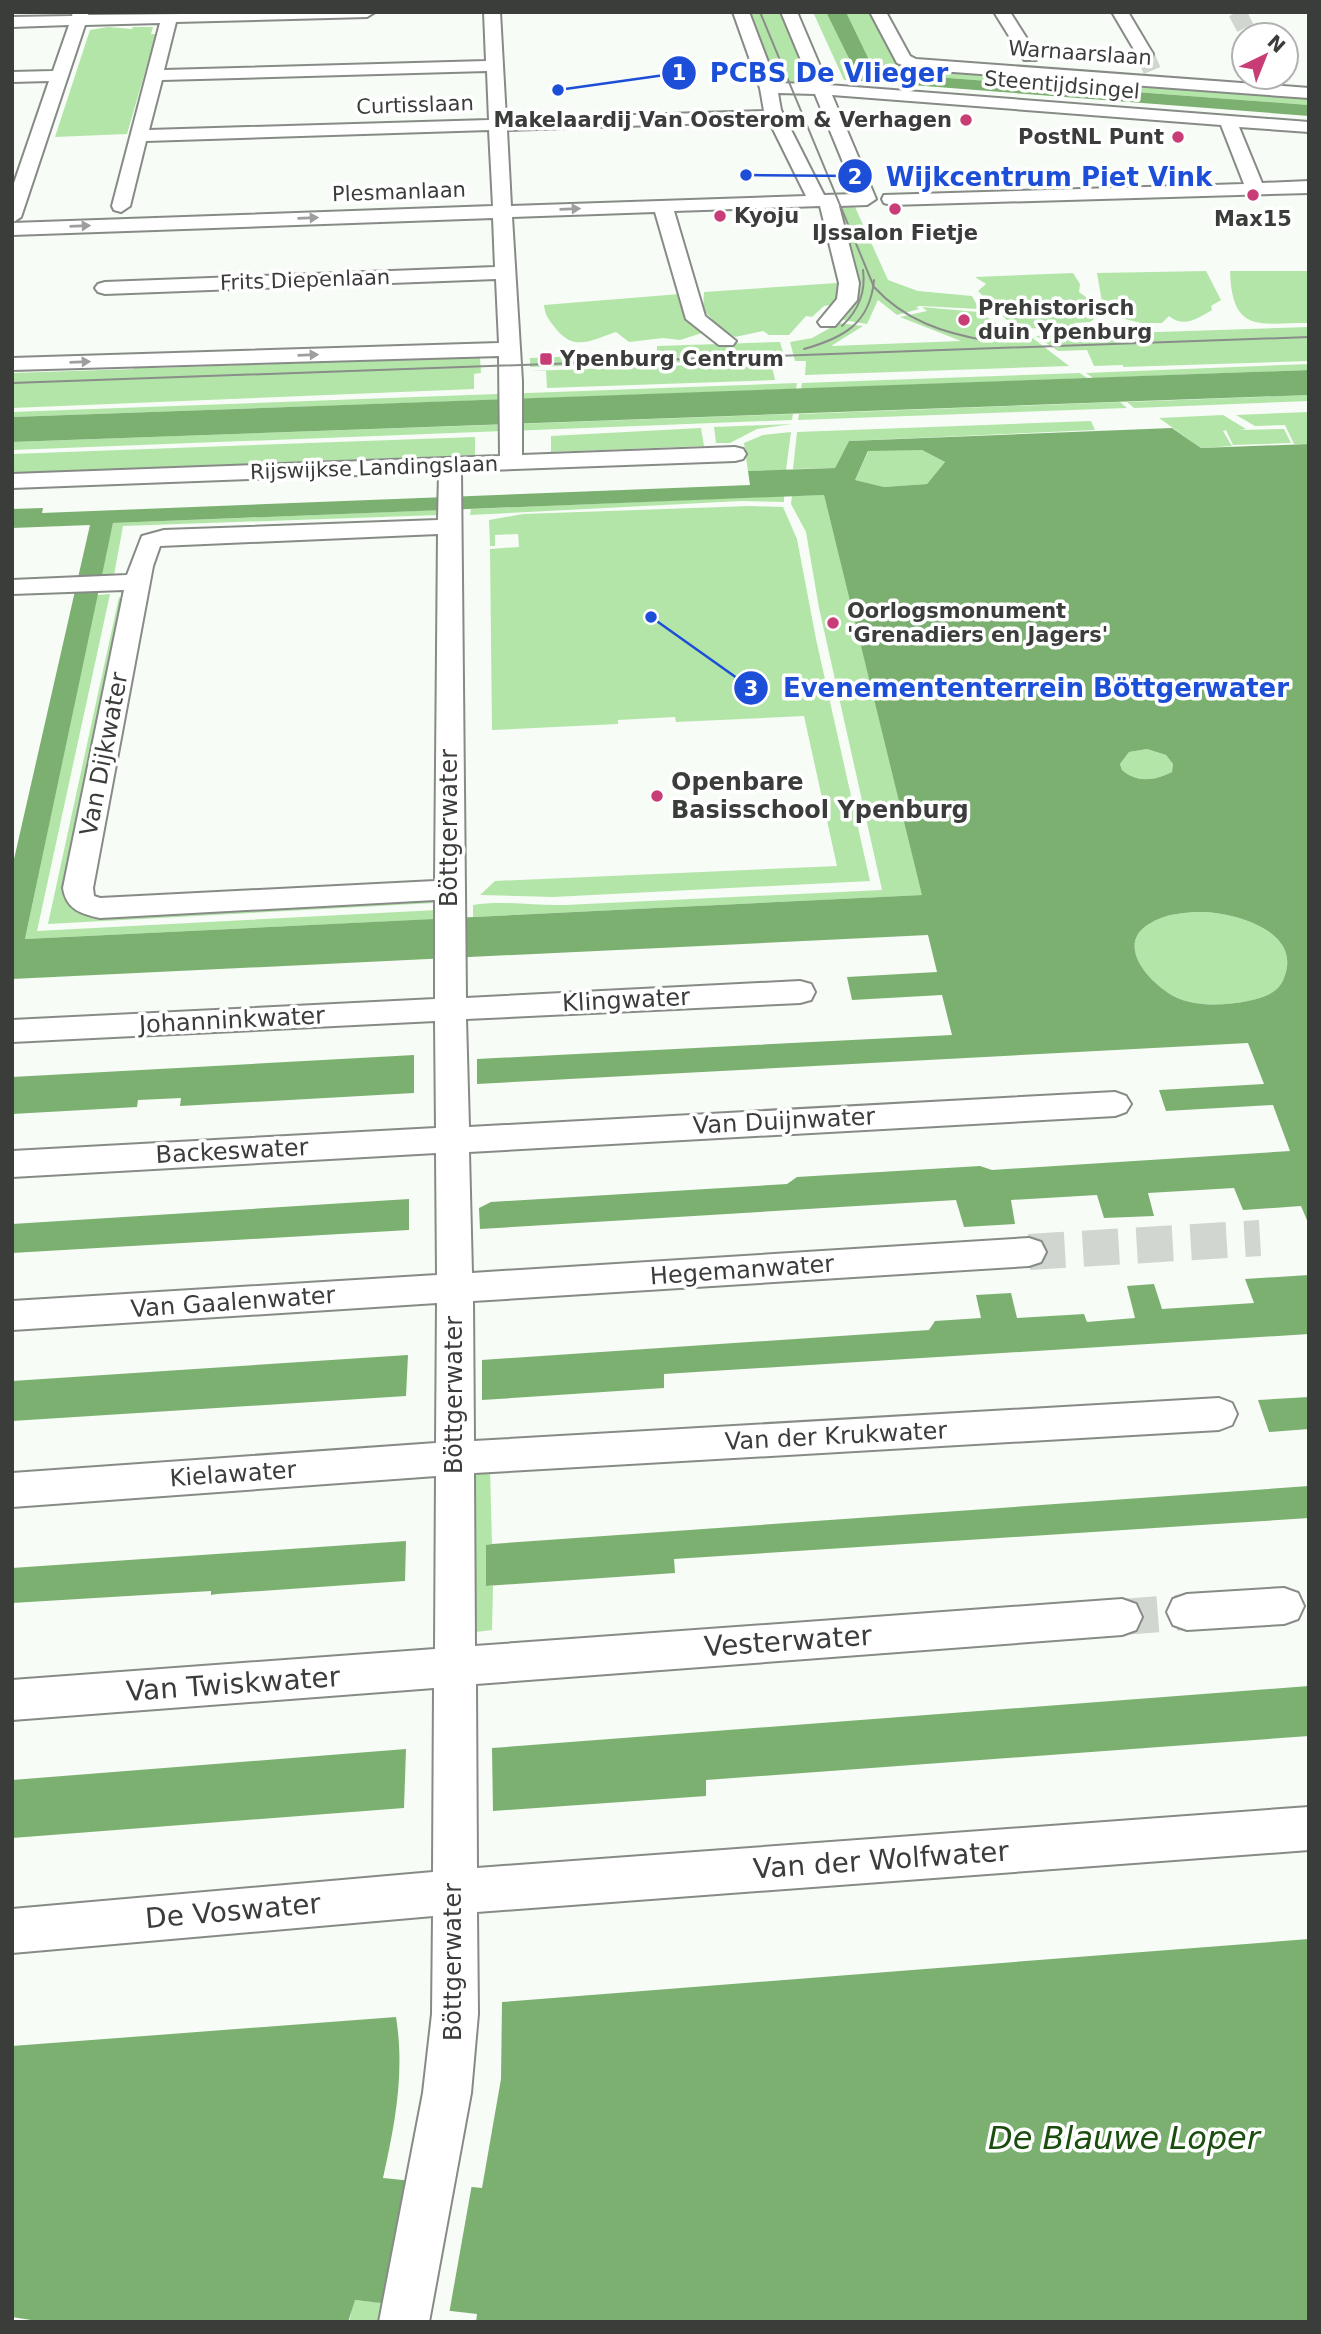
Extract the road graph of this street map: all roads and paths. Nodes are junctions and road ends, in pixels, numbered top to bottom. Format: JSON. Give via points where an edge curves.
{"nodes":[{"id":1,"x":367,"y":12,"type":"edge"},
{"id":2,"x":492,"y":12,"type":"edge"},
{"id":3,"x":741,"y":12,"type":"edge"},
{"id":4,"x":789,"y":12,"type":"edge"},
{"id":5,"x":878,"y":12,"type":"edge"},
{"id":6,"x":1002,"y":12,"type":"edge"},
{"id":7,"x":1120,"y":12,"type":"edge"},
{"id":8,"x":80,"y":16,"type":"edge"},
{"id":9,"x":169,"y":18,"type":"junction"},
{"id":10,"x":12,"y":22,"type":"edge"},
{"id":11,"x":1145,"y":54,"type":"tunnel mouth"},
{"id":12,"x":1035,"y":65,"type":"junction"},
{"id":13,"x":493,"y":66,"type":"junction"},
{"id":14,"x":153,"y":75,"type":"junction"},
{"id":15,"x":60,"y":76,"type":"junction"},
{"id":16,"x":12,"y":77,"type":"edge"},
{"id":17,"x":769,"y":88,"type":"junction"},
{"id":18,"x":821,"y":89,"type":"junction"},
{"id":19,"x":1309,"y":93,"type":"edge"},
{"id":20,"x":777,"y":116,"type":"junction"},
{"id":21,"x":1228,"y":121,"type":"junction"},
{"id":22,"x":497,"y":125,"type":"junction"},
{"id":23,"x":1309,"y":127,"type":"edge"},
{"id":24,"x":137,"y":136,"type":"junction"},
{"id":25,"x":39,"y":138,"type":"junction"},
{"id":26,"x":14,"y":139,"type":"dead end"},
{"id":27,"x":806,"y":182,"type":"junction"},
{"id":28,"x":1309,"y":187,"type":"edge"},
{"id":29,"x":1255,"y":189,"type":"junction"},
{"id":30,"x":784,"y":194,"type":"junction"},
{"id":31,"x":891,"y":199,"type":"dead end"},
{"id":32,"x":290,"y":200,"type":"dead end"},
{"id":33,"x":823,"y":200,"type":"junction"},
{"id":34,"x":502,"y":203,"type":"junction"},
{"id":35,"x":146,"y":205,"type":"dead end"},
{"id":36,"x":41,"y":207,"type":"dead end"},
{"id":37,"x":663,"y":207,"type":"junction"},
{"id":38,"x":13,"y":211,"type":"edge"},
{"id":39,"x":12,"y":229,"type":"edge"},
{"id":40,"x":505,"y":273,"type":"junction"},
{"id":41,"x":105,"y":288,"type":"dead end"},
{"id":42,"x":828,"y":322,"type":"dead end"},
{"id":43,"x":726,"y":341,"type":"dead end"},
{"id":44,"x":508,"y":349,"type":"junction"},
{"id":45,"x":12,"y":364,"type":"edge"},
{"id":46,"x":511,"y":453,"type":"junction"},
{"id":47,"x":735,"y":454,"type":"dead end"},
{"id":48,"x":450,"y":465,"type":"junction"},
{"id":49,"x":12,"y":481,"type":"edge"},
{"id":50,"x":450,"y":510,"type":"junction"},
{"id":51,"x":138,"y":582,"type":"junction"},
{"id":52,"x":12,"y":587,"type":"edge"},
{"id":53,"x":449,"y":901,"type":"junction"},
{"id":54,"x":800,"y":992,"type":"dead end"},
{"id":55,"x":451,"y":1009,"type":"junction"},
{"id":56,"x":12,"y":1031,"type":"edge"},
{"id":57,"x":1115,"y":1104,"type":"dead end"},
{"id":58,"x":453,"y":1139,"type":"junction"},
{"id":59,"x":12,"y":1164,"type":"edge"},
{"id":60,"x":1030,"y":1252,"type":"tunnel mouth"},
{"id":61,"x":454,"y":1288,"type":"junction"},
{"id":62,"x":12,"y":1316,"type":"edge"},
{"id":63,"x":1219,"y":1414,"type":"dead end"},
{"id":64,"x":454,"y":1458,"type":"junction"},
{"id":65,"x":12,"y":1489,"type":"edge"},
{"id":66,"x":1284,"y":1606,"type":"dead end"},
{"id":67,"x":1187,"y":1612,"type":"tunnel mouth"},
{"id":68,"x":1122,"y":1617,"type":"tunnel mouth"},
{"id":69,"x":454,"y":1665,"type":"junction"},
{"id":70,"x":12,"y":1700,"type":"edge"},
{"id":71,"x":1309,"y":1828,"type":"edge"},
{"id":72,"x":454,"y":1892,"type":"junction"},
{"id":73,"x":12,"y":1931,"type":"edge"},
{"id":74,"x":404,"y":2322,"type":"edge"}],
"edges":[{"from":1,"to":9,"type":"street"},
{"from":2,"to":13,"type":"street"},
{"from":3,"to":17,"type":"street"},
{"from":4,"to":18,"type":"street"},
{"from":5,"to":12,"type":"street","name":"Warnaarslaan","via":[[908,62]]},
{"from":6,"to":12,"type":"street"},
{"from":7,"to":11,"type":"street"},
{"from":8,"to":9,"type":"street"},
{"from":8,"to":10,"type":"street"},
{"from":8,"to":15,"type":"street"},
{"from":9,"to":14,"type":"street"},
{"from":12,"to":19,"type":"street","name":"Warnaarslaan"},
{"from":13,"to":14,"type":"street"},
{"from":13,"to":22,"type":"street"},
{"from":14,"to":24,"type":"street"},
{"from":15,"to":16,"type":"street"},
{"from":15,"to":25,"type":"street"},
{"from":17,"to":18,"type":"street","name":"Steentijdsingel"},
{"from":17,"to":20,"type":"street"},
{"from":18,"to":21,"type":"street","name":"Steentijdsingel"},
{"from":18,"to":33,"type":"street","name":"Plesmanlaan","via":[[867,199]]},
{"from":20,"to":22,"type":"street","name":"Curtisslaan"},
{"from":20,"to":27,"type":"street"},
{"from":21,"to":23,"type":"street","name":"Steentijdsingel"},
{"from":21,"to":29,"type":"street"},
{"from":22,"to":24,"type":"street","name":"Curtisslaan"},
{"from":22,"to":34,"type":"street"},
{"from":24,"to":35,"type":"street","via":[[132,169],[114,206]]},
{"from":25,"to":26,"type":"street"},
{"from":25,"to":38,"type":"street"},
{"from":27,"to":30,"type":"street","name":"Plesmanlaan"},
{"from":27,"to":33,"type":"street"},
{"from":28,"to":29,"type":"street"},
{"from":29,"to":31,"type":"street"},
{"from":30,"to":33,"type":"street","name":"Plesmanlaan"},
{"from":30,"to":34,"type":"street","name":"Plesmanlaan"},
{"from":30,"to":37,"type":"street","name":"Plesmanlaan"},
{"from":32,"to":34,"type":"street","name":"Plesmanlaan"},
{"from":33,"to":42,"type":"street","via":[[849,283],[847,300]]},
{"from":34,"to":37,"type":"street","name":"Plesmanlaan","one_way":true},
{"from":39,"to":34,"type":"street","name":"Plesmanlaan","one_way":true},
{"from":34,"to":40,"type":"street"},
{"from":36,"to":38,"type":"street"},
{"from":37,"to":43,"type":"street","via":[[696,319]]},
{"from":40,"to":41,"type":"street","name":"Frits Diepenlaan"},
{"from":40,"to":44,"type":"street"},
{"from":45,"to":44,"type":"street","one_way":true},
{"from":44,"to":46,"type":"street"},
{"from":46,"to":47,"type":"street","name":"Rijswijkse Landingslaan"},
{"from":46,"to":48,"type":"street","name":"Rijswijkse Landingslaan"},
{"from":48,"to":49,"type":"street","name":"Rijswijkse Landingslaan"},
{"from":48,"to":50,"type":"street","name":"Böttgerwater"},
{"from":50,"to":51,"type":"street","name":"Van Dijkwater","via":[[157,538],[146,546]]},
{"from":50,"to":53,"type":"street","name":"Böttgerwater"},
{"from":51,"to":52,"type":"street"},
{"from":51,"to":53,"type":"street","name":"Van Dijkwater","via":[[78,888],[83,903],[100,908]]},
{"from":53,"to":55,"type":"street","name":"Böttgerwater"},
{"from":54,"to":55,"type":"street","name":"Klingwater"},
{"from":55,"to":56,"type":"street","name":"Johanninkwater"},
{"from":55,"to":58,"type":"street","name":"Böttgerwater"},
{"from":57,"to":58,"type":"street","name":"Van Duijnwater"},
{"from":58,"to":59,"type":"street","name":"Backeswater"},
{"from":58,"to":61,"type":"street","name":"Böttgerwater"},
{"from":60,"to":61,"type":"street","name":"Hegemanwater"},
{"from":61,"to":62,"type":"street","name":"Van Gaalenwater"},
{"from":61,"to":64,"type":"street","name":"Böttgerwater"},
{"from":63,"to":64,"type":"street","name":"Van der Krukwater"},
{"from":64,"to":65,"type":"street","name":"Kielawater"},
{"from":64,"to":69,"type":"street","name":"Böttgerwater"},
{"from":66,"to":67,"type":"street"},
{"from":68,"to":69,"type":"street","name":"Vesterwater"},
{"from":69,"to":70,"type":"street","name":"Van Twiskwater"},
{"from":69,"to":72,"type":"street","name":"Böttgerwater"},
{"from":71,"to":72,"type":"street","name":"Van der Wolfwater"},
{"from":72,"to":73,"type":"street","name":"De Voswater"},
{"from":72,"to":74,"type":"street","name":"Böttgerwater","via":[[454,2035]]}]}
